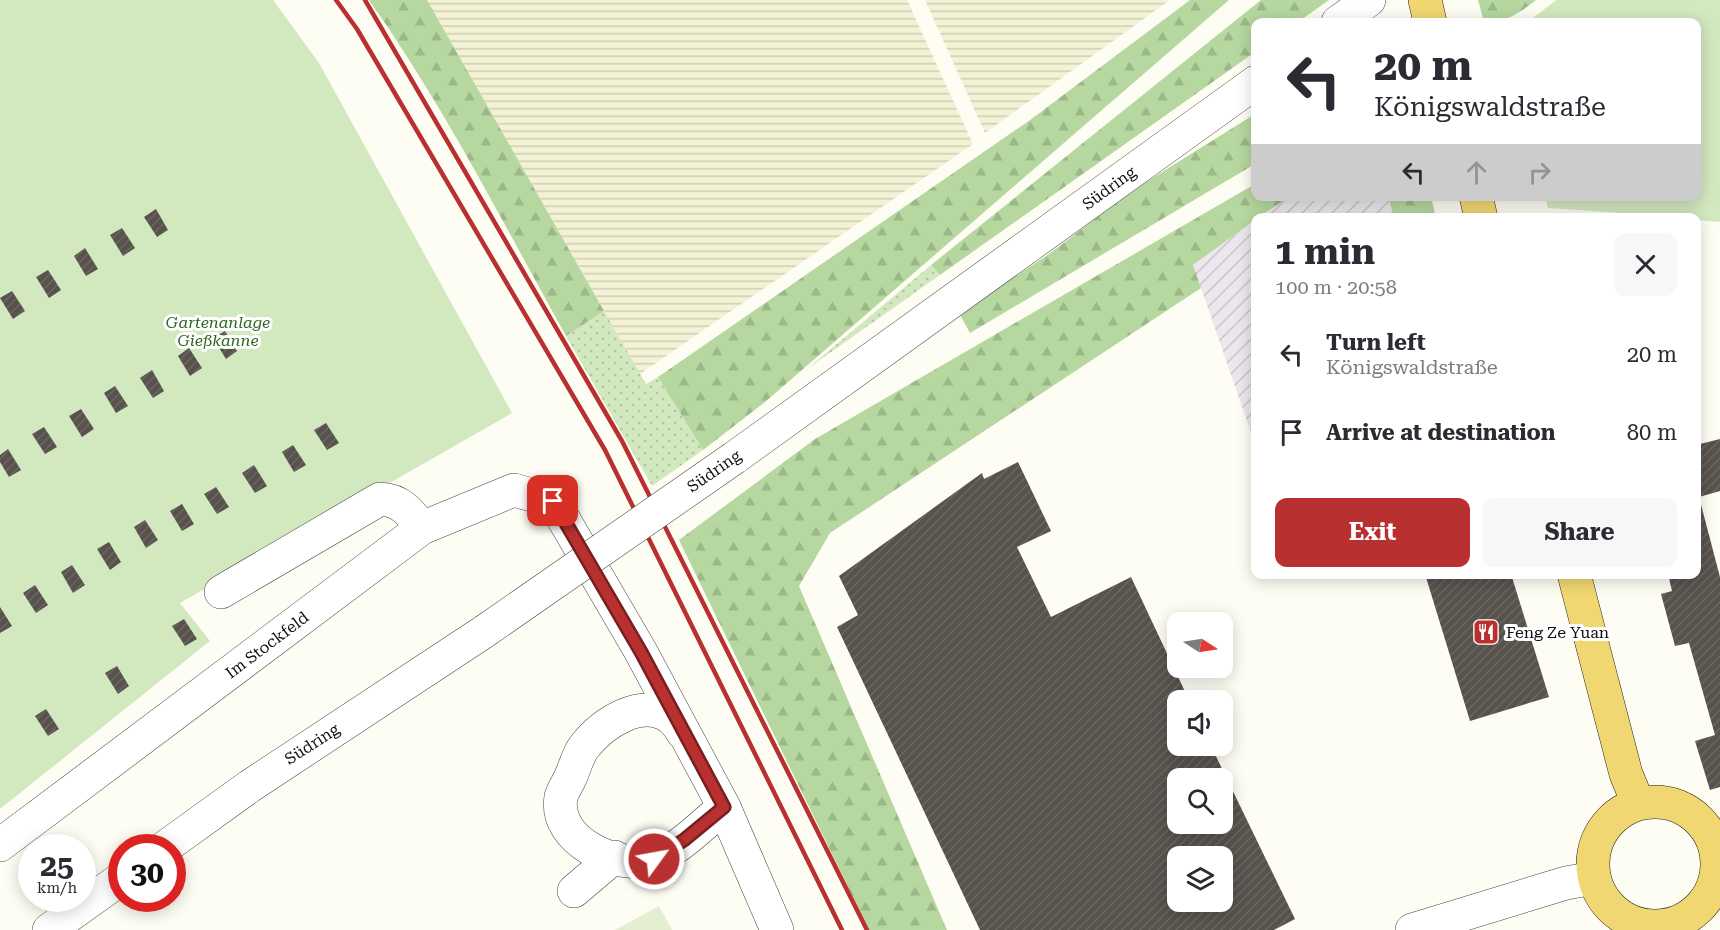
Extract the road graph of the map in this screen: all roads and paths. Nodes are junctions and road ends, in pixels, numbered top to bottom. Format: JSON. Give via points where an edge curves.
{"nodes":[{"id":1,"x":1369,"y":0,"type":"edge"},
{"id":2,"x":1425,"y":0,"type":"edge"},
{"id":3,"x":1344,"y":18,"type":"edge"},
{"id":4,"x":1429,"y":18,"type":"edge"},
{"id":5,"x":1251,"y":86,"type":"edge"},
{"id":6,"x":422,"y":528,"type":"junction"},
{"id":7,"x":1575,"y":579,"type":"edge"},
{"id":8,"x":221,"y":592,"type":"dead end"},
{"id":9,"x":684,"y":734,"type":"junction"},
{"id":10,"x":1638,"y":803,"type":"junction"},
{"id":11,"x":724,"y":807,"type":"junction"},
{"id":12,"x":183,"y":834,"type":"edge"},
{"id":13,"x":0,"y":845,"type":"edge"},
{"id":14,"x":1718,"y":849,"type":"edge"},
{"id":15,"x":614,"y":857,"type":"junction"},
{"id":16,"x":1594,"y":878,"type":"junction"},
{"id":17,"x":108,"y":888,"type":"edge"},
{"id":18,"x":574,"y":891,"type":"dead end"},
{"id":19,"x":1679,"y":926,"type":"edge"},
{"id":20,"x":49,"y":930,"type":"edge"},
{"id":21,"x":777,"y":930,"type":"edge"},
{"id":22,"x":1412,"y":930,"type":"edge"}],
"edges":[{"from":1,"to":3,"type":"street"},
{"from":2,"to":4,"type":"main road"},
{"from":5,"to":12,"type":"street","name":"Südring","bridge":true,"via":[[734,458]]},
{"from":6,"to":8,"type":"street","via":[[407,508],[392,499],[380,499]]},
{"from":6,"to":9,"type":"street","name":"Im Stockfeld","via":[[514,490],[553,501]]},
{"from":6,"to":13,"type":"street","name":"Im Stockfeld"},
{"from":7,"to":10,"type":"main road","via":[[1626,774]]},
{"from":9,"to":11,"type":"street"},
{"from":9,"to":15,"type":"street","via":[[671,718],[634,711],[609,722],[584,748],[561,797],[562,815],[576,840]]},
{"from":10,"to":14,"type":"main road","via":[[1675,804],[1692,813],[1706,826]]},
{"from":10,"to":16,"type":"main road","via":[[1606,824],[1597,840]]},
{"from":11,"to":15,"type":"street","via":[[654,859],[627,861]]},
{"from":11,"to":21,"type":"street"},
{"from":14,"to":19,"type":"main road","via":[[1713,890]]},
{"from":15,"to":18,"type":"street"},
{"from":16,"to":19,"type":"main road","via":[[1602,898],[1617,914],[1636,924]]},
{"from":16,"to":22,"type":"street"},
{"from":17,"to":20,"type":"street"}]}
